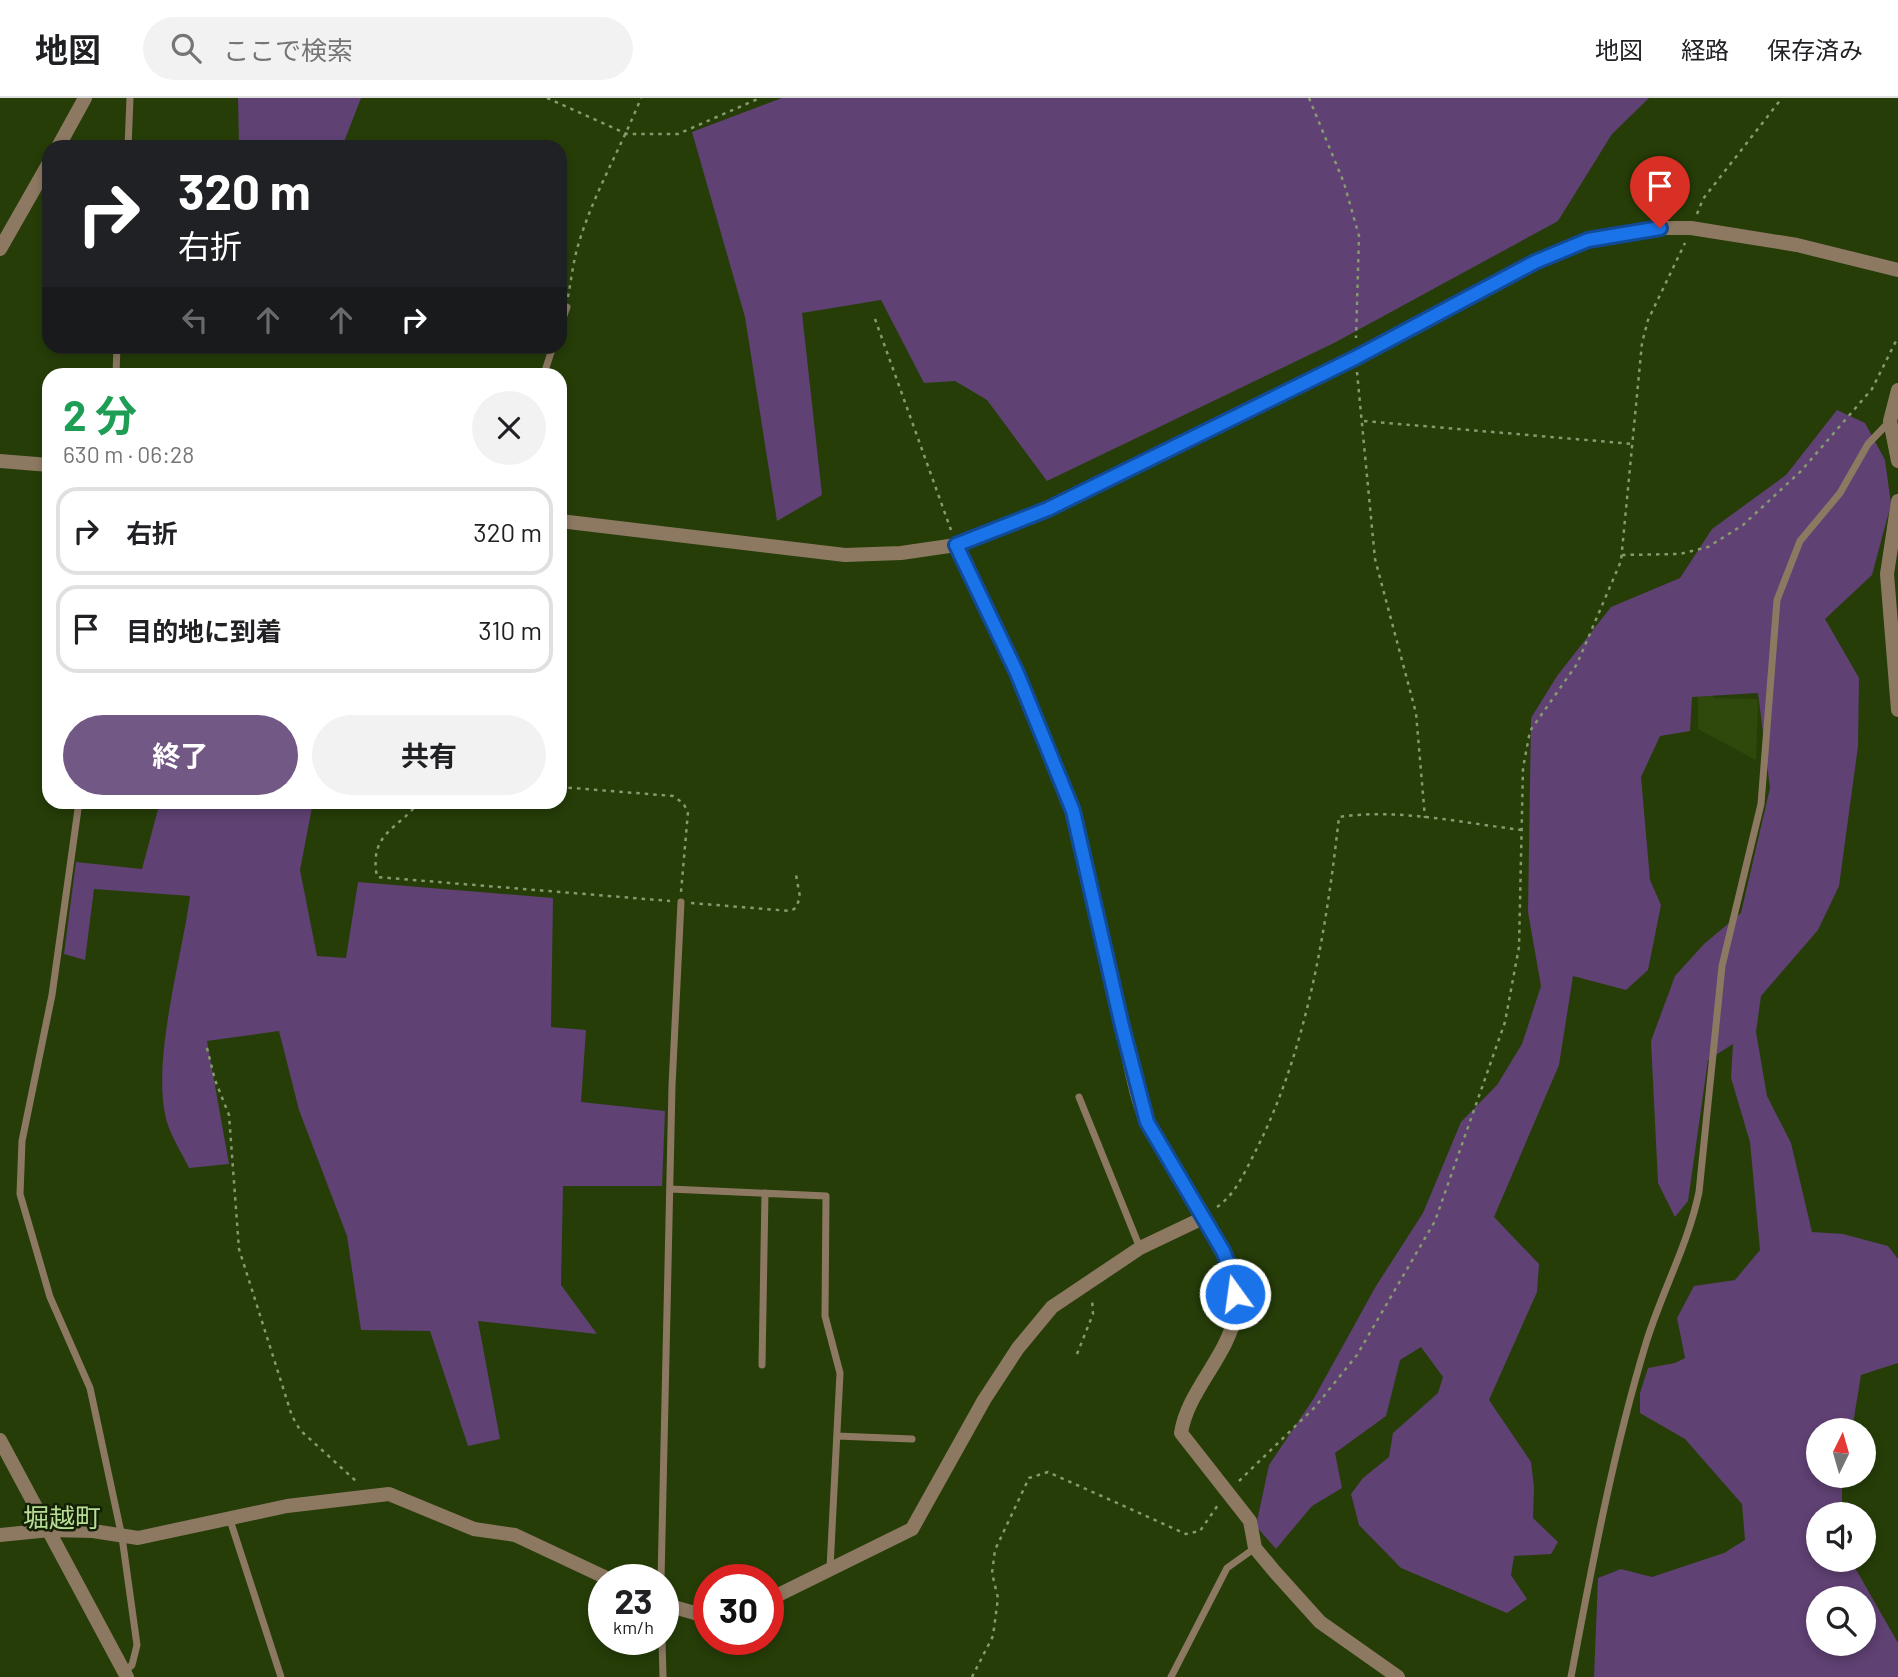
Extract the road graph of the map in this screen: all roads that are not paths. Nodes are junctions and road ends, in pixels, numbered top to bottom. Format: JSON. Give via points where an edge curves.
{"nodes":[{"id":1,"x":85,"y":98,"type":"edge"},
{"id":2,"x":130,"y":98,"type":"edge"},
{"id":3,"x":62,"y":140,"type":"edge"},
{"id":4,"x":128,"y":140,"type":"edge"},
{"id":5,"x":42,"y":175,"type":"edge"},
{"id":6,"x":0,"y":249,"type":"edge"},
{"id":7,"x":1898,"y":270,"type":"edge"},
{"id":8,"x":1898,"y":390,"type":"edge"},
{"id":9,"x":1889,"y":421,"type":"junction"},
{"id":10,"x":0,"y":461,"type":"edge"},
{"id":11,"x":1898,"y":461,"type":"edge"},
{"id":12,"x":42,"y":465,"type":"edge"},
{"id":13,"x":1898,"y":501,"type":"edge"},
{"id":14,"x":567,"y":523,"type":"edge"},
{"id":15,"x":1897,"y":528,"type":"edge"},
{"id":16,"x":956,"y":545,"type":"junction"},
{"id":17,"x":1898,"y":710,"type":"edge"},
{"id":18,"x":78,"y":809,"type":"edge"},
{"id":19,"x":681,"y":902,"type":"road end"},
{"id":20,"x":1122,"y":1026,"type":"joint"},
{"id":21,"x":1079,"y":1097,"type":"dead end"},
{"id":22,"x":670,"y":1189,"type":"junction"},
{"id":23,"x":765,"y":1194,"type":"junction"},
{"id":24,"x":1203,"y":1218,"type":"junction"},
{"id":25,"x":1140,"y":1248,"type":"junction"},
{"id":26,"x":762,"y":1365,"type":"dead end"},
{"id":27,"x":837,"y":1436,"type":"junction"},
{"id":28,"x":912,"y":1439,"type":"dead end"},
{"id":29,"x":0,"y":1440,"type":"edge"},
{"id":30,"x":230,"y":1520,"type":"junction"},
{"id":31,"x":50,"y":1530,"type":"junction"},
{"id":32,"x":0,"y":1535,"type":"edge"},
{"id":33,"x":122,"y":1537,"type":"junction"},
{"id":34,"x":1255,"y":1548,"type":"junction"},
{"id":35,"x":661,"y":1564,"type":"edge"},
{"id":36,"x":588,"y":1569,"type":"edge"},
{"id":37,"x":830,"y":1572,"type":"junction"},
{"id":38,"x":784,"y":1593,"type":"edge"},
{"id":39,"x":662,"y":1655,"type":"edge"},
{"id":40,"x":126,"y":1674,"type":"edge"},
{"id":41,"x":281,"y":1677,"type":"edge"},
{"id":42,"x":663,"y":1677,"type":"edge"},
{"id":43,"x":1171,"y":1677,"type":"edge"},
{"id":44,"x":1398,"y":1677,"type":"edge"},
{"id":45,"x":1571,"y":1677,"type":"edge"}],
"edges":[{"from":1,"to":3,"type":"street"},
{"from":2,"to":4,"type":"lane"},
{"from":5,"to":6,"type":"street"},
{"from":7,"to":16,"type":"street","via":[[1797,245],[1691,228],[1660,228],[1588,240],[1535,262],[1355,358],[1048,509]]},
{"from":8,"to":9,"type":"street"},
{"from":9,"to":11,"type":"street"},
{"from":9,"to":45,"type":"lane","via":[[1868,444],[1840,493],[1800,541],[1777,600],[1761,804],[1722,966],[1699,1192],[1684,1250],[1646,1342],[1628,1410],[1604,1502]]},
{"from":10,"to":12,"type":"street"},
{"from":13,"to":15,"type":"street"},
{"from":14,"to":16,"type":"street","via":[[845,555]]},
{"from":15,"to":17,"type":"street","via":[[1887,574]]},
{"from":16,"to":20,"type":"lane","via":[[1017,673],[1073,811]]},
{"from":18,"to":33,"type":"lane","via":[[52,995],[22,1141],[20,1194],[50,1297],[90,1388]]},
{"from":19,"to":22,"type":"lane"},
{"from":20,"to":24,"type":"street","via":[[1147,1122]]},
{"from":21,"to":25,"type":"lane"},
{"from":22,"to":23,"type":"lane"},
{"from":22,"to":35,"type":"lane"},
{"from":23,"to":26,"type":"lane"},
{"from":23,"to":27,"type":"lane","via":[[826,1196],[825,1316],[840,1373]]},
{"from":24,"to":25,"type":"street"},
{"from":24,"to":34,"type":"street","via":[[1234,1278],[1236,1310],[1181,1433],[1250,1521]]},
{"from":25,"to":37,"type":"street","via":[[1052,1307],[1018,1348],[912,1528]]},
{"from":27,"to":28,"type":"lane"},
{"from":27,"to":37,"type":"lane"},
{"from":29,"to":31,"type":"street"},
{"from":30,"to":33,"type":"street"},
{"from":30,"to":36,"type":"street","via":[[287,1506],[388,1494],[474,1530],[515,1535]]},
{"from":30,"to":41,"type":"lane"},
{"from":31,"to":32,"type":"street"},
{"from":31,"to":33,"type":"street"},
{"from":31,"to":40,"type":"street"},
{"from":33,"to":40,"type":"lane","via":[[137,1645]]},
{"from":34,"to":43,"type":"lane","via":[[1227,1568]]},
{"from":34,"to":44,"type":"street","via":[[1321,1622]]},
{"from":37,"to":38,"type":"street"},
{"from":39,"to":42,"type":"lane"}]}
